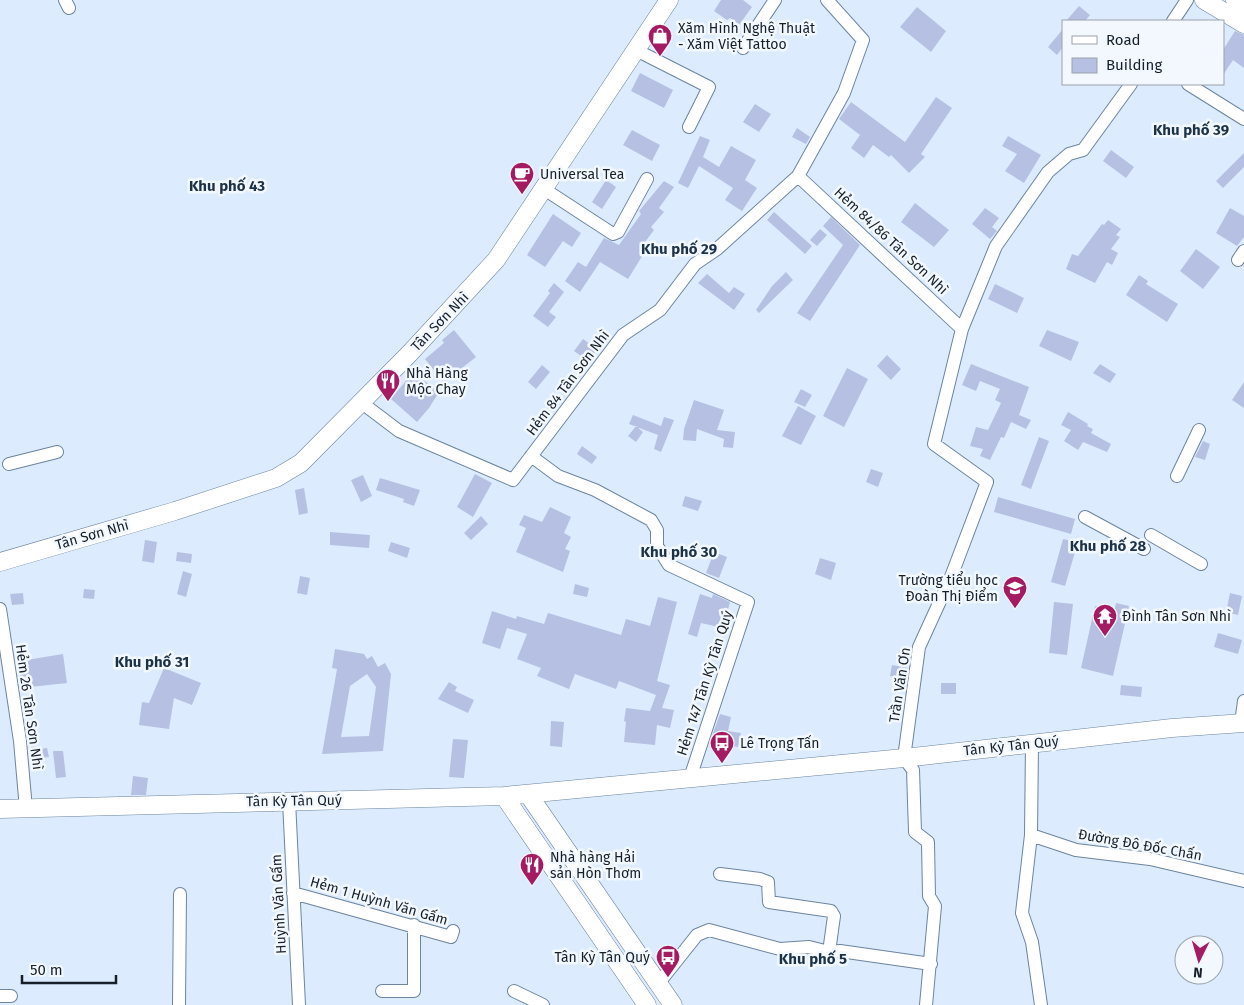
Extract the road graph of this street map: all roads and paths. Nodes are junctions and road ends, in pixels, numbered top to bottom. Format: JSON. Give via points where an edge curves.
{"nodes":[{"id":1,"x":669,"y":0,"type":"edge"},
{"id":2,"x":776,"y":0,"type":"edge"},
{"id":3,"x":827,"y":0,"type":"edge"},
{"id":4,"x":1187,"y":0,"type":"edge"},
{"id":5,"x":1204,"y":0,"type":"edge"},
{"id":6,"x":1235,"y":0,"type":"edge"},
{"id":7,"x":1244,"y":6,"type":"edge"},
{"id":8,"x":1174,"y":20,"type":"edge"},
{"id":9,"x":1244,"y":24,"type":"edge"},
{"id":10,"x":743,"y":48,"type":"dead end"},
{"id":11,"x":636,"y":50,"type":"junction"},
{"id":12,"x":1130,"y":85,"type":"edge"},
{"id":13,"x":1190,"y":85,"type":"edge"},
{"id":14,"x":1244,"y":119,"type":"edge"},
{"id":15,"x":689,"y":127,"type":"dead end"},
{"id":16,"x":798,"y":176,"type":"junction"},
{"id":17,"x":647,"y":179,"type":"dead end"},
{"id":18,"x":544,"y":188,"type":"junction"},
{"id":19,"x":962,"y":329,"type":"junction"},
{"id":20,"x":362,"y":403,"type":"junction"},
{"id":21,"x":1199,"y":430,"type":"dead end"},
{"id":22,"x":57,"y":452,"type":"dead end"},
{"id":23,"x":531,"y":456,"type":"junction"},
{"id":24,"x":9,"y":464,"type":"dead end"},
{"id":25,"x":1176,"y":476,"type":"dead end"},
{"id":26,"x":1084,"y":517,"type":"dead end"},
{"id":27,"x":1151,"y":535,"type":"dead end"},
{"id":28,"x":1144,"y":549,"type":"dead end"},
{"id":29,"x":0,"y":562,"type":"edge"},
{"id":30,"x":1201,"y":564,"type":"dead end"},
{"id":31,"x":0,"y":609,"type":"edge"},
{"id":32,"x":1244,"y":701,"type":"edge"},
{"id":33,"x":1242,"y":723,"type":"edge"},
{"id":34,"x":1032,"y":744,"type":"junction"},
{"id":35,"x":904,"y":758,"type":"junction"},
{"id":36,"x":690,"y":778,"type":"junction"},
{"id":37,"x":528,"y":794,"type":"junction"},
{"id":38,"x":504,"y":796,"type":"junction"},
{"id":39,"x":289,"y":801,"type":"junction"},
{"id":40,"x":0,"y":809,"type":"edge"},
{"id":41,"x":26,"y":809,"type":"junction"},
{"id":42,"x":1031,"y":835,"type":"junction"},
{"id":43,"x":720,"y":874,"type":"dead end"},
{"id":44,"x":1244,"y":881,"type":"edge"},
{"id":45,"x":293,"y":892,"type":"junction"},
{"id":46,"x":180,"y":894,"type":"dead end"},
{"id":47,"x":414,"y":925,"type":"junction"},
{"id":48,"x":453,"y":931,"type":"dead end"},
{"id":49,"x":829,"y":952,"type":"junction"},
{"id":50,"x":931,"y":964,"type":"junction"},
{"id":51,"x":658,"y":984,"type":"junction"},
{"id":52,"x":382,"y":991,"type":"dead end"},
{"id":53,"x":514,"y":991,"type":"dead end"},
{"id":54,"x":179,"y":1005,"type":"edge"},
{"id":55,"x":299,"y":1005,"type":"edge"},
{"id":56,"x":543,"y":1005,"type":"edge"},
{"id":57,"x":647,"y":1005,"type":"edge"},
{"id":58,"x":673,"y":1005,"type":"edge"},
{"id":59,"x":926,"y":1005,"type":"edge"},
{"id":60,"x":1041,"y":1005,"type":"edge"}],
"edges":[{"from":1,"to":11,"type":"main road","name":"Tân Sơn Nhì"},
{"from":2,"to":10,"type":"street"},
{"from":3,"to":16,"type":"street","name":"Hẻm 84 Tân Sơn Nhì","via":[[863,40],[844,93]]},
{"from":4,"to":8,"type":"street"},
{"from":5,"to":9,"type":"main road"},
{"from":6,"to":7,"type":"main road"},
{"from":11,"to":15,"type":"street","via":[[709,87]]},
{"from":11,"to":18,"type":"main road","name":"Tân Sơn Nhì"},
{"from":12,"to":19,"type":"street","via":[[1092,140],[1083,150],[1069,154],[1048,172],[1014,218],[996,246]]},
{"from":13,"to":14,"type":"street"},
{"from":16,"to":19,"type":"street","name":"Hẻm 84/86 Tân Sơn Nhì"},
{"from":16,"to":23,"type":"street","name":"Hẻm 84 Tân Sơn Nhì","via":[[717,249],[695,264],[660,310],[623,335]]},
{"from":17,"to":18,"type":"street","via":[[618,232],[613,234]]},
{"from":18,"to":20,"type":"main road","name":"Tân Sơn Nhì","via":[[489,268]]},
{"from":19,"to":35,"type":"street","name":"Trần Văn Ơn","via":[[934,444],[987,482],[951,577],[919,647]]},
{"from":20,"to":23,"type":"street","name":"Hẻm 84 Tân Sơn Nhì","via":[[399,431],[513,480]]},
{"from":20,"to":29,"type":"main road","name":"Tân Sơn Nhì","via":[[301,463],[276,478]]},
{"from":21,"to":25,"type":"street"},
{"from":22,"to":24,"type":"street"},
{"from":23,"to":36,"type":"street","name":"Hẻm 147 Tân Kỳ Tân Quý","via":[[558,476],[595,490],[651,520],[658,530],[657,546],[669,566],[748,602]]},
{"from":26,"to":28,"type":"street"},
{"from":27,"to":30,"type":"street"},
{"from":31,"to":41,"type":"street","name":"Hẻm 26 Tân Sơn Nhì","via":[[20,741]]},
{"from":32,"to":33,"type":"street"},
{"from":33,"to":34,"type":"main road","name":"Tân Kỳ Tân Quý"},
{"from":34,"to":35,"type":"main road","name":"Tân Kỳ Tân Quý"},
{"from":34,"to":42,"type":"street"},
{"from":35,"to":36,"type":"main road","name":"Tân Kỳ Tân Quý"},
{"from":35,"to":50,"type":"street","via":[[913,770],[915,832],[928,842],[929,896],[935,906]]},
{"from":36,"to":37,"type":"main road","name":"Tân Kỳ Tân Quý"},
{"from":37,"to":38,"type":"main road","name":"Tân Kỳ Tân Quý"},
{"from":37,"to":51,"type":"main road"},
{"from":38,"to":39,"type":"main road","name":"Tân Kỳ Tân Quý"},
{"from":38,"to":57,"type":"main road"},
{"from":39,"to":41,"type":"main road","name":"Tân Kỳ Tân Quý"},
{"from":39,"to":45,"type":"street","name":"Huỳnh Văn Gấm"},
{"from":40,"to":41,"type":"main road","name":"Tân Kỳ Tân Quý"},
{"from":42,"to":44,"type":"street","name":"Đường Đô Đốc Chấn","via":[[1076,850],[1150,860]]},
{"from":42,"to":60,"type":"street","via":[[1022,913],[1032,942]]},
{"from":43,"to":49,"type":"street","via":[[768,882],[769,902],[831,911],[834,916]]},
{"from":45,"to":47,"type":"street","name":"Hẻm 1 Huỳnh Văn Gấm"},
{"from":45,"to":55,"type":"street","name":"Huỳnh Văn Gấm"},
{"from":46,"to":54,"type":"street"},
{"from":47,"to":48,"type":"street","name":"Hẻm 1 Huỳnh Văn Gấm","via":[[451,937]]},
{"from":47,"to":52,"type":"street","via":[[414,991]]},
{"from":49,"to":50,"type":"street"},
{"from":49,"to":51,"type":"street","via":[[809,947],[780,949],[709,930],[698,935]]},
{"from":50,"to":59,"type":"street"},
{"from":51,"to":58,"type":"main road"},
{"from":53,"to":56,"type":"street"}]}
